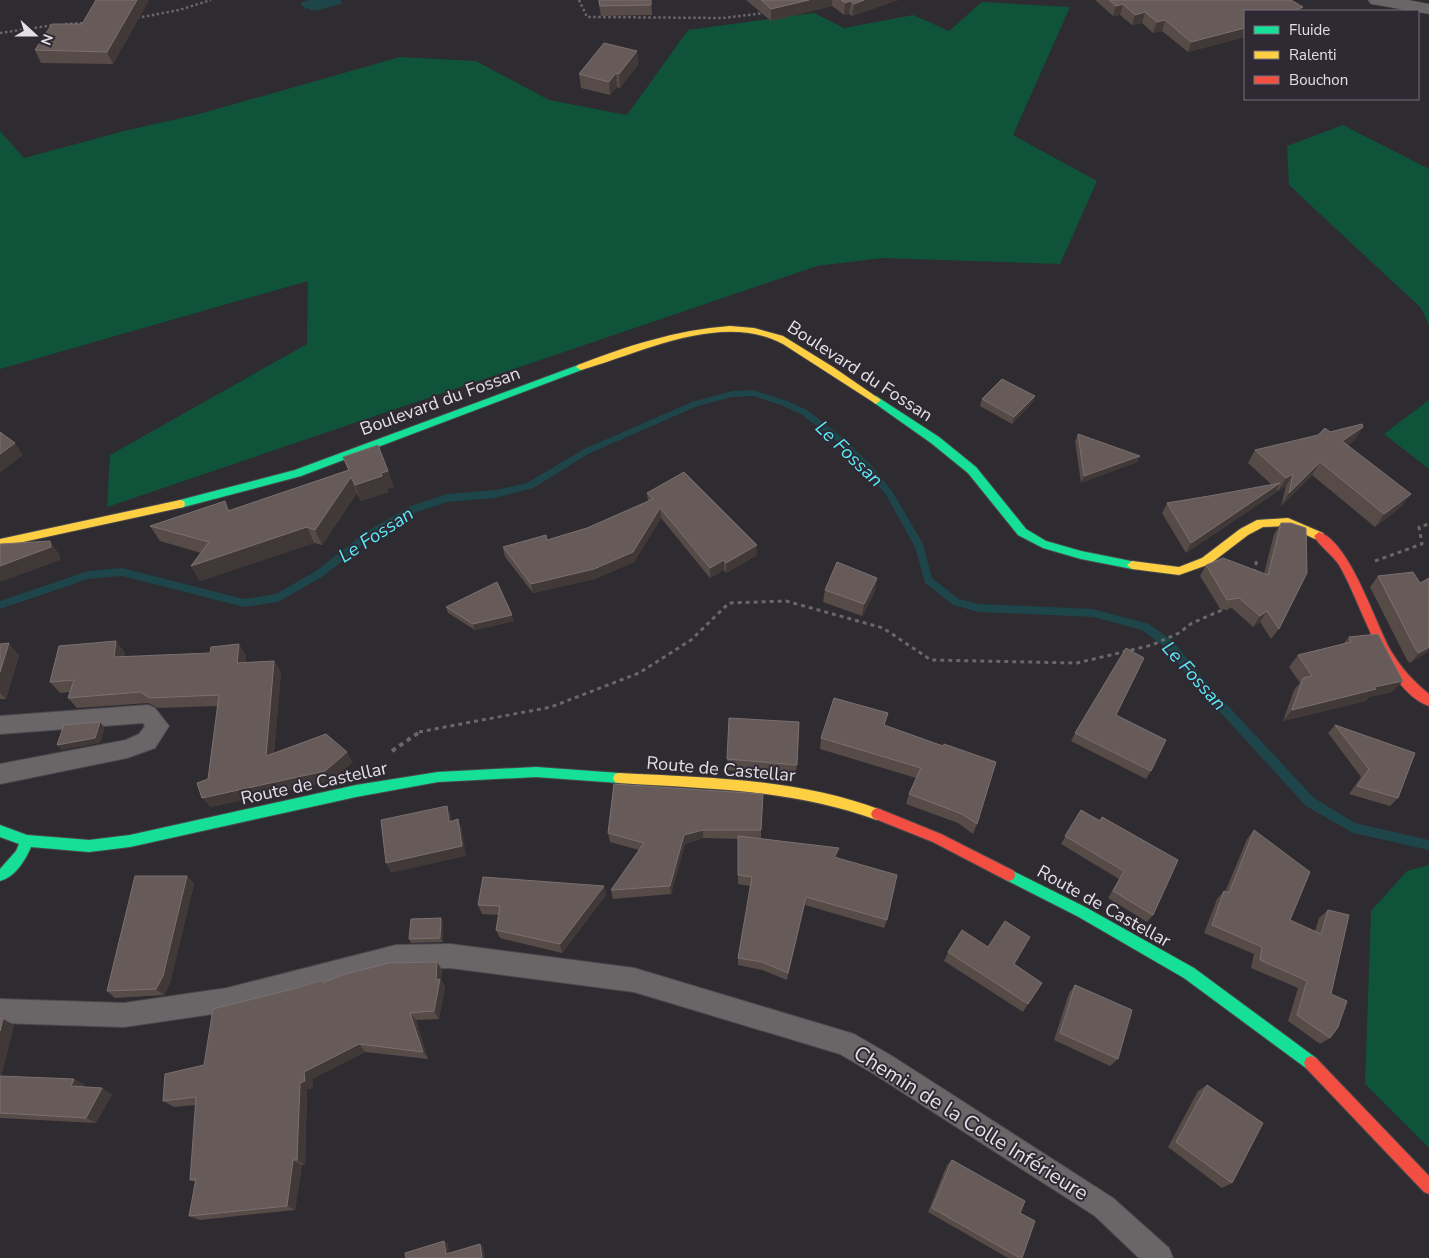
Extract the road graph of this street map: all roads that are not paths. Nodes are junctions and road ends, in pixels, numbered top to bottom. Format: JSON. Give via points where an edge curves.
{"nodes":[{"id":1,"x":1377,"y":0,"type":"edge"},
{"id":2,"x":1429,"y":9,"type":"edge"},
{"id":3,"x":0,"y":543,"type":"edge"},
{"id":4,"x":1429,"y":701,"type":"edge"},
{"id":5,"x":0,"y":725,"type":"edge"},
{"id":6,"x":0,"y":774,"type":"edge"},
{"id":7,"x":0,"y":831,"type":"edge"},
{"id":8,"x":27,"y":841,"type":"junction"},
{"id":9,"x":0,"y":875,"type":"edge"},
{"id":10,"x":0,"y":1011,"type":"edge"},
{"id":11,"x":1429,"y":1187,"type":"edge"},
{"id":12,"x":1159,"y":1258,"type":"edge"}],
"edges":[{"from":1,"to":2,"type":"street"},
{"from":3,"to":4,"type":"street","name":"Boulevard du Fossan","via":[[209,498],[297,472],[631,348],[719,329],[751,330],[776,337],[830,369],[934,440],[972,470],[1022,532],[1043,544],[1081,556],[1179,571],[1206,561],[1261,523],[1288,522],[1318,534],[1342,560],[1395,669],[1416,693]]},
{"from":5,"to":6,"type":"lane","via":[[148,714],[158,726],[147,741],[127,749]]},
{"from":7,"to":8,"type":"street","name":"Route de Castellar"},
{"from":8,"to":9,"type":"street","via":[[20,855]]},
{"from":8,"to":11,"type":"street","name":"Route de Castellar","via":[[89,846],[114,843],[383,786],[438,777],[536,772],[782,790],[860,807],[937,838],[1082,912],[1189,973],[1306,1057]]},
{"from":10,"to":12,"type":"lane","name":"Chemin de la Colle Inférieure","via":[[124,1015],[226,1000],[396,956],[450,956],[634,980],[844,1043],[1104,1207]]}]}
